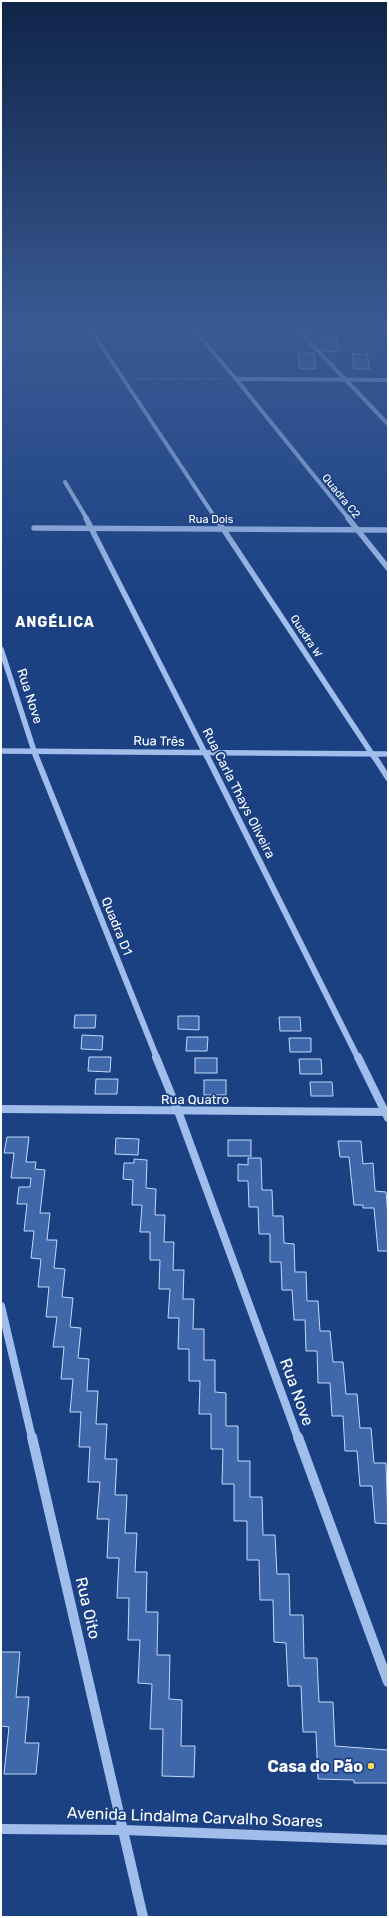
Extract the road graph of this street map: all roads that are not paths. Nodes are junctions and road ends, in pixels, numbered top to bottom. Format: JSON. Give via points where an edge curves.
{"nodes":[{"id":1,"x":150,"y":420,"type":"edge"},
{"id":2,"x":268,"y":420,"type":"edge"},
{"id":3,"x":65,"y":482,"type":"dead end"},
{"id":4,"x":34,"y":528,"type":"dead end"},
{"id":5,"x":92,"y":528,"type":"junction"},
{"id":6,"x":224,"y":529,"type":"junction"},
{"id":7,"x":357,"y":530,"type":"junction"},
{"id":8,"x":388,"y":530,"type":"edge"},
{"id":9,"x":388,"y":568,"type":"edge"},
{"id":10,"x":1,"y":649,"type":"edge"},
{"id":11,"x":33,"y":750,"type":"junction"},
{"id":12,"x":1,"y":751,"type":"edge"},
{"id":13,"x":204,"y":752,"type":"junction"},
{"id":14,"x":372,"y":754,"type":"junction"},
{"id":15,"x":388,"y":754,"type":"edge"},
{"id":16,"x":388,"y":778,"type":"edge"},
{"id":17,"x":1,"y":1109,"type":"edge"},
{"id":18,"x":178,"y":1111,"type":"junction"},
{"id":19,"x":387,"y":1114,"type":"edge"},
{"id":20,"x":1,"y":1306,"type":"edge"},
{"id":21,"x":388,"y":1682,"type":"edge"},
{"id":22,"x":1,"y":1829,"type":"edge"},
{"id":23,"x":124,"y":1830,"type":"junction"},
{"id":24,"x":388,"y":1840,"type":"edge"},
{"id":25,"x":143,"y":1917,"type":"edge"}],
"edges":[{"from":1,"to":6,"type":"street","name":"Quadra W"},
{"from":2,"to":7,"type":"street","name":"Quadra C2"},
{"from":3,"to":5,"type":"street","name":"Rua Carla Thays Oliveira"},
{"from":4,"to":5,"type":"street","name":"Rua Dois"},
{"from":5,"to":6,"type":"street","name":"Rua Dois"},
{"from":5,"to":13,"type":"street","name":"Rua Carla Thays Oliveira"},
{"from":6,"to":7,"type":"street","name":"Rua Dois"},
{"from":6,"to":14,"type":"street","name":"Quadra W"},
{"from":7,"to":8,"type":"street","name":"Rua Dois"},
{"from":7,"to":9,"type":"street","name":"Quadra C2"},
{"from":10,"to":11,"type":"street","name":"Rua Nove"},
{"from":11,"to":12,"type":"street","name":"Rua Três"},
{"from":11,"to":13,"type":"street","name":"Rua Três"},
{"from":11,"to":18,"type":"street","name":"Quadra D1"},
{"from":13,"to":14,"type":"street","name":"Rua Três"},
{"from":13,"to":19,"type":"street","name":"Rua Carla Thays Oliveira"},
{"from":14,"to":15,"type":"street","name":"Rua Três"},
{"from":14,"to":16,"type":"street","name":"Quadra W"},
{"from":17,"to":18,"type":"street","name":"Rua Quatro"},
{"from":18,"to":19,"type":"street","name":"Rua Quatro"},
{"from":18,"to":21,"type":"street","name":"Rua Nove"},
{"from":20,"to":23,"type":"street","name":"Rua Oito"},
{"from":22,"to":23,"type":"street","name":"Avenida Lindalma Carvalho Soares"},
{"from":23,"to":24,"type":"street","name":"Avenida Lindalma Carvalho Soares"},
{"from":23,"to":25,"type":"street","name":"Rua Oito"}]}
